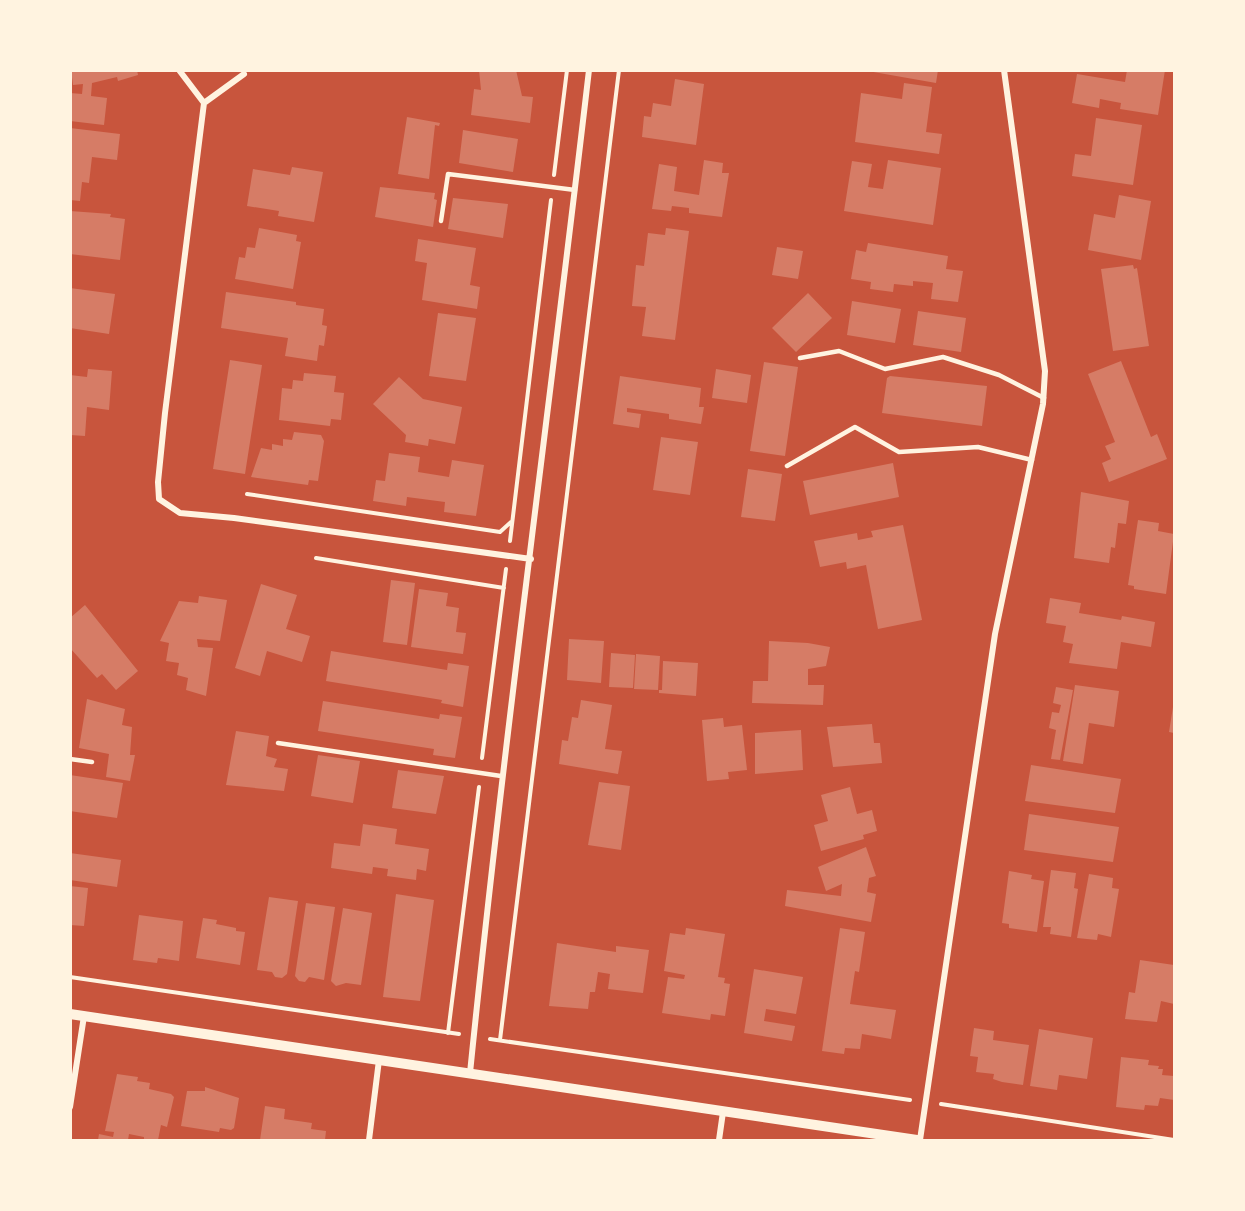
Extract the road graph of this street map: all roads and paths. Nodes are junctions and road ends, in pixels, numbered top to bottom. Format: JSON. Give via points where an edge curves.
{"nodes":[{"id":1,"x":179,"y":70,"type":"edge"},
{"id":2,"x":589,"y":70,"type":"edge"},
{"id":3,"x":619,"y":70,"type":"edge"},
{"id":4,"x":1004,"y":70,"type":"edge"},
{"id":5,"x":244,"y":74,"type":"dead end"},
{"id":6,"x":204,"y":103,"type":"junction"},
{"id":7,"x":575,"y":190,"type":"junction"},
{"id":8,"x":441,"y":221,"type":"dead end"},
{"id":9,"x":800,"y":358,"type":"dead end"},
{"id":10,"x":1044,"y":398,"type":"junction"},
{"id":11,"x":1032,"y":460,"type":"junction"},
{"id":12,"x":787,"y":466,"type":"dead end"},
{"id":13,"x":247,"y":494,"type":"dead end"},
{"id":14,"x":512,"y":521,"type":"dead end"},
{"id":15,"x":316,"y":558,"type":"dead end"},
{"id":16,"x":531,"y":559,"type":"junction"},
{"id":17,"x":504,"y":588,"type":"dead end"},
{"id":18,"x":278,"y":742,"type":"dead end"},
{"id":19,"x":70,"y":759,"type":"edge"},
{"id":20,"x":92,"y":762,"type":"dead end"},
{"id":21,"x":501,"y":776,"type":"junction"},
{"id":22,"x":70,"y":977,"type":"edge"},
{"id":23,"x":70,"y":1014,"type":"edge"},
{"id":24,"x":84,"y":1016,"type":"junction"},
{"id":25,"x":474,"y":1036,"type":"junction"},
{"id":26,"x":500,"y":1040,"type":"junction"},
{"id":27,"x":379,"y":1060,"type":"junction"},
{"id":28,"x":470,"y":1073,"type":"junction"},
{"id":29,"x":926,"y":1102,"type":"junction"},
{"id":30,"x":70,"y":1107,"type":"edge"},
{"id":31,"x":723,"y":1112,"type":"junction"},
{"id":32,"x":369,"y":1140,"type":"edge"},
{"id":33,"x":719,"y":1140,"type":"edge"},
{"id":34,"x":919,"y":1140,"type":"edge"},
{"id":35,"x":1174,"y":1140,"type":"edge"}],
"edges":[{"from":1,"to":6,"type":"street"},
{"from":2,"to":7,"type":"street"},
{"from":3,"to":26,"type":"path"},
{"from":4,"to":10,"type":"street","via":[[1045,371]]},
{"from":5,"to":6,"type":"street"},
{"from":6,"to":16,"type":"street","via":[[164,424],[159,500],[180,513]]},
{"from":7,"to":8,"type":"lane","via":[[448,174]]},
{"from":7,"to":16,"type":"street"},
{"from":9,"to":10,"type":"lane","via":[[839,351],[885,369],[943,357],[999,375]]},
{"from":10,"to":11,"type":"street"},
{"from":11,"to":12,"type":"lane","via":[[978,447],[899,452],[855,427]]},
{"from":11,"to":29,"type":"street","via":[[995,634]]},
{"from":13,"to":14,"type":"path","via":[[500,532]]},
{"from":15,"to":17,"type":"path"},
{"from":16,"to":21,"type":"street"},
{"from":18,"to":21,"type":"lane"},
{"from":19,"to":20,"type":"lane"},
{"from":21,"to":25,"type":"street"},
{"from":22,"to":25,"type":"path"},
{"from":23,"to":24,"type":"street"},
{"from":24,"to":27,"type":"street"},
{"from":24,"to":30,"type":"street"},
{"from":25,"to":26,"type":"path"},
{"from":25,"to":28,"type":"street"},
{"from":26,"to":29,"type":"path"},
{"from":27,"to":28,"type":"street"},
{"from":27,"to":32,"type":"street"},
{"from":28,"to":31,"type":"street"},
{"from":29,"to":34,"type":"street"},
{"from":29,"to":35,"type":"path"},
{"from":31,"to":33,"type":"street"},
{"from":31,"to":34,"type":"street"}]}
